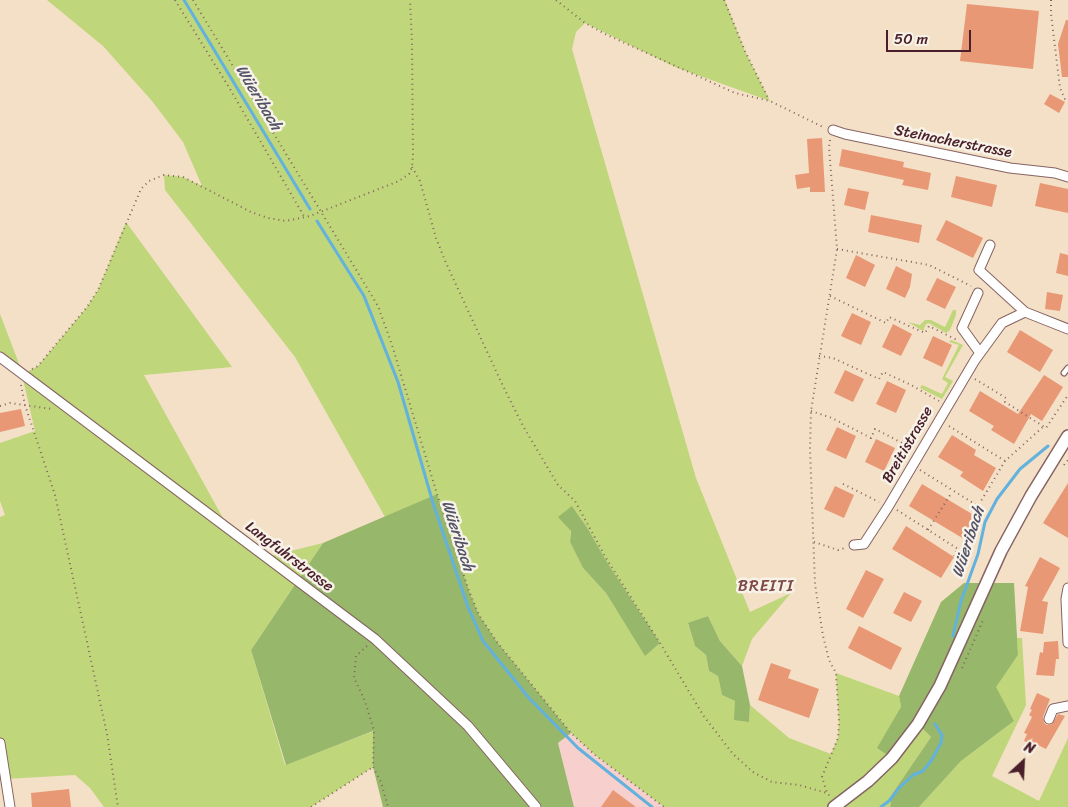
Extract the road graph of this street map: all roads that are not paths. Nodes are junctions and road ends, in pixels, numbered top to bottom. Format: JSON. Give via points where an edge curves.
{"nodes":[{"id":1,"x":832,"y":130,"type":"road end"},
{"id":2,"x":1068,"y":177,"type":"edge"},
{"id":3,"x":990,"y":245,"type":"dead end"},
{"id":4,"x":978,"y":293,"type":"road end"},
{"id":5,"x":1025,"y":312,"type":"junction"},
{"id":6,"x":1068,"y":329,"type":"edge"},
{"id":7,"x":980,"y":352,"type":"junction"},
{"id":8,"x":0,"y":357,"type":"edge"},
{"id":9,"x":1068,"y":368,"type":"edge"},
{"id":10,"x":1064,"y":373,"type":"dead end"},
{"id":11,"x":1068,"y":437,"type":"edge"},
{"id":12,"x":854,"y":544,"type":"road end"},
{"id":13,"x":1068,"y":588,"type":"edge"},
{"id":14,"x":1068,"y":643,"type":"edge"},
{"id":15,"x":1068,"y":706,"type":"edge"},
{"id":16,"x":1049,"y":719,"type":"dead end"},
{"id":17,"x":0,"y":743,"type":"edge"},
{"id":18,"x":836,"y":806,"type":"edge"},
{"id":19,"x":10,"y":807,"type":"edge"},
{"id":20,"x":536,"y":807,"type":"edge"}],
"edges":[{"from":1,"to":2,"type":"street","name":"Steinacherstrasse","via":[[993,165]]},
{"from":3,"to":5,"type":"street","via":[[979,270]]},
{"from":4,"to":7,"type":"street","via":[[962,328]]},
{"from":5,"to":6,"type":"street"},
{"from":5,"to":7,"type":"street","name":"Breitistrasse","via":[[1002,323]]},
{"from":7,"to":12,"type":"street","name":"Breitistrasse","via":[[864,544]]},
{"from":8,"to":20,"type":"street","name":"Langfuhrstrasse","via":[[375,639],[468,726]]},
{"from":9,"to":10,"type":"lane"},
{"from":11,"to":18,"type":"street","via":[[1030,496],[940,686],[918,724],[892,758]]},
{"from":13,"to":14,"type":"street"},
{"from":15,"to":16,"type":"street","via":[[1053,710]]},
{"from":17,"to":19,"type":"street"}]}
